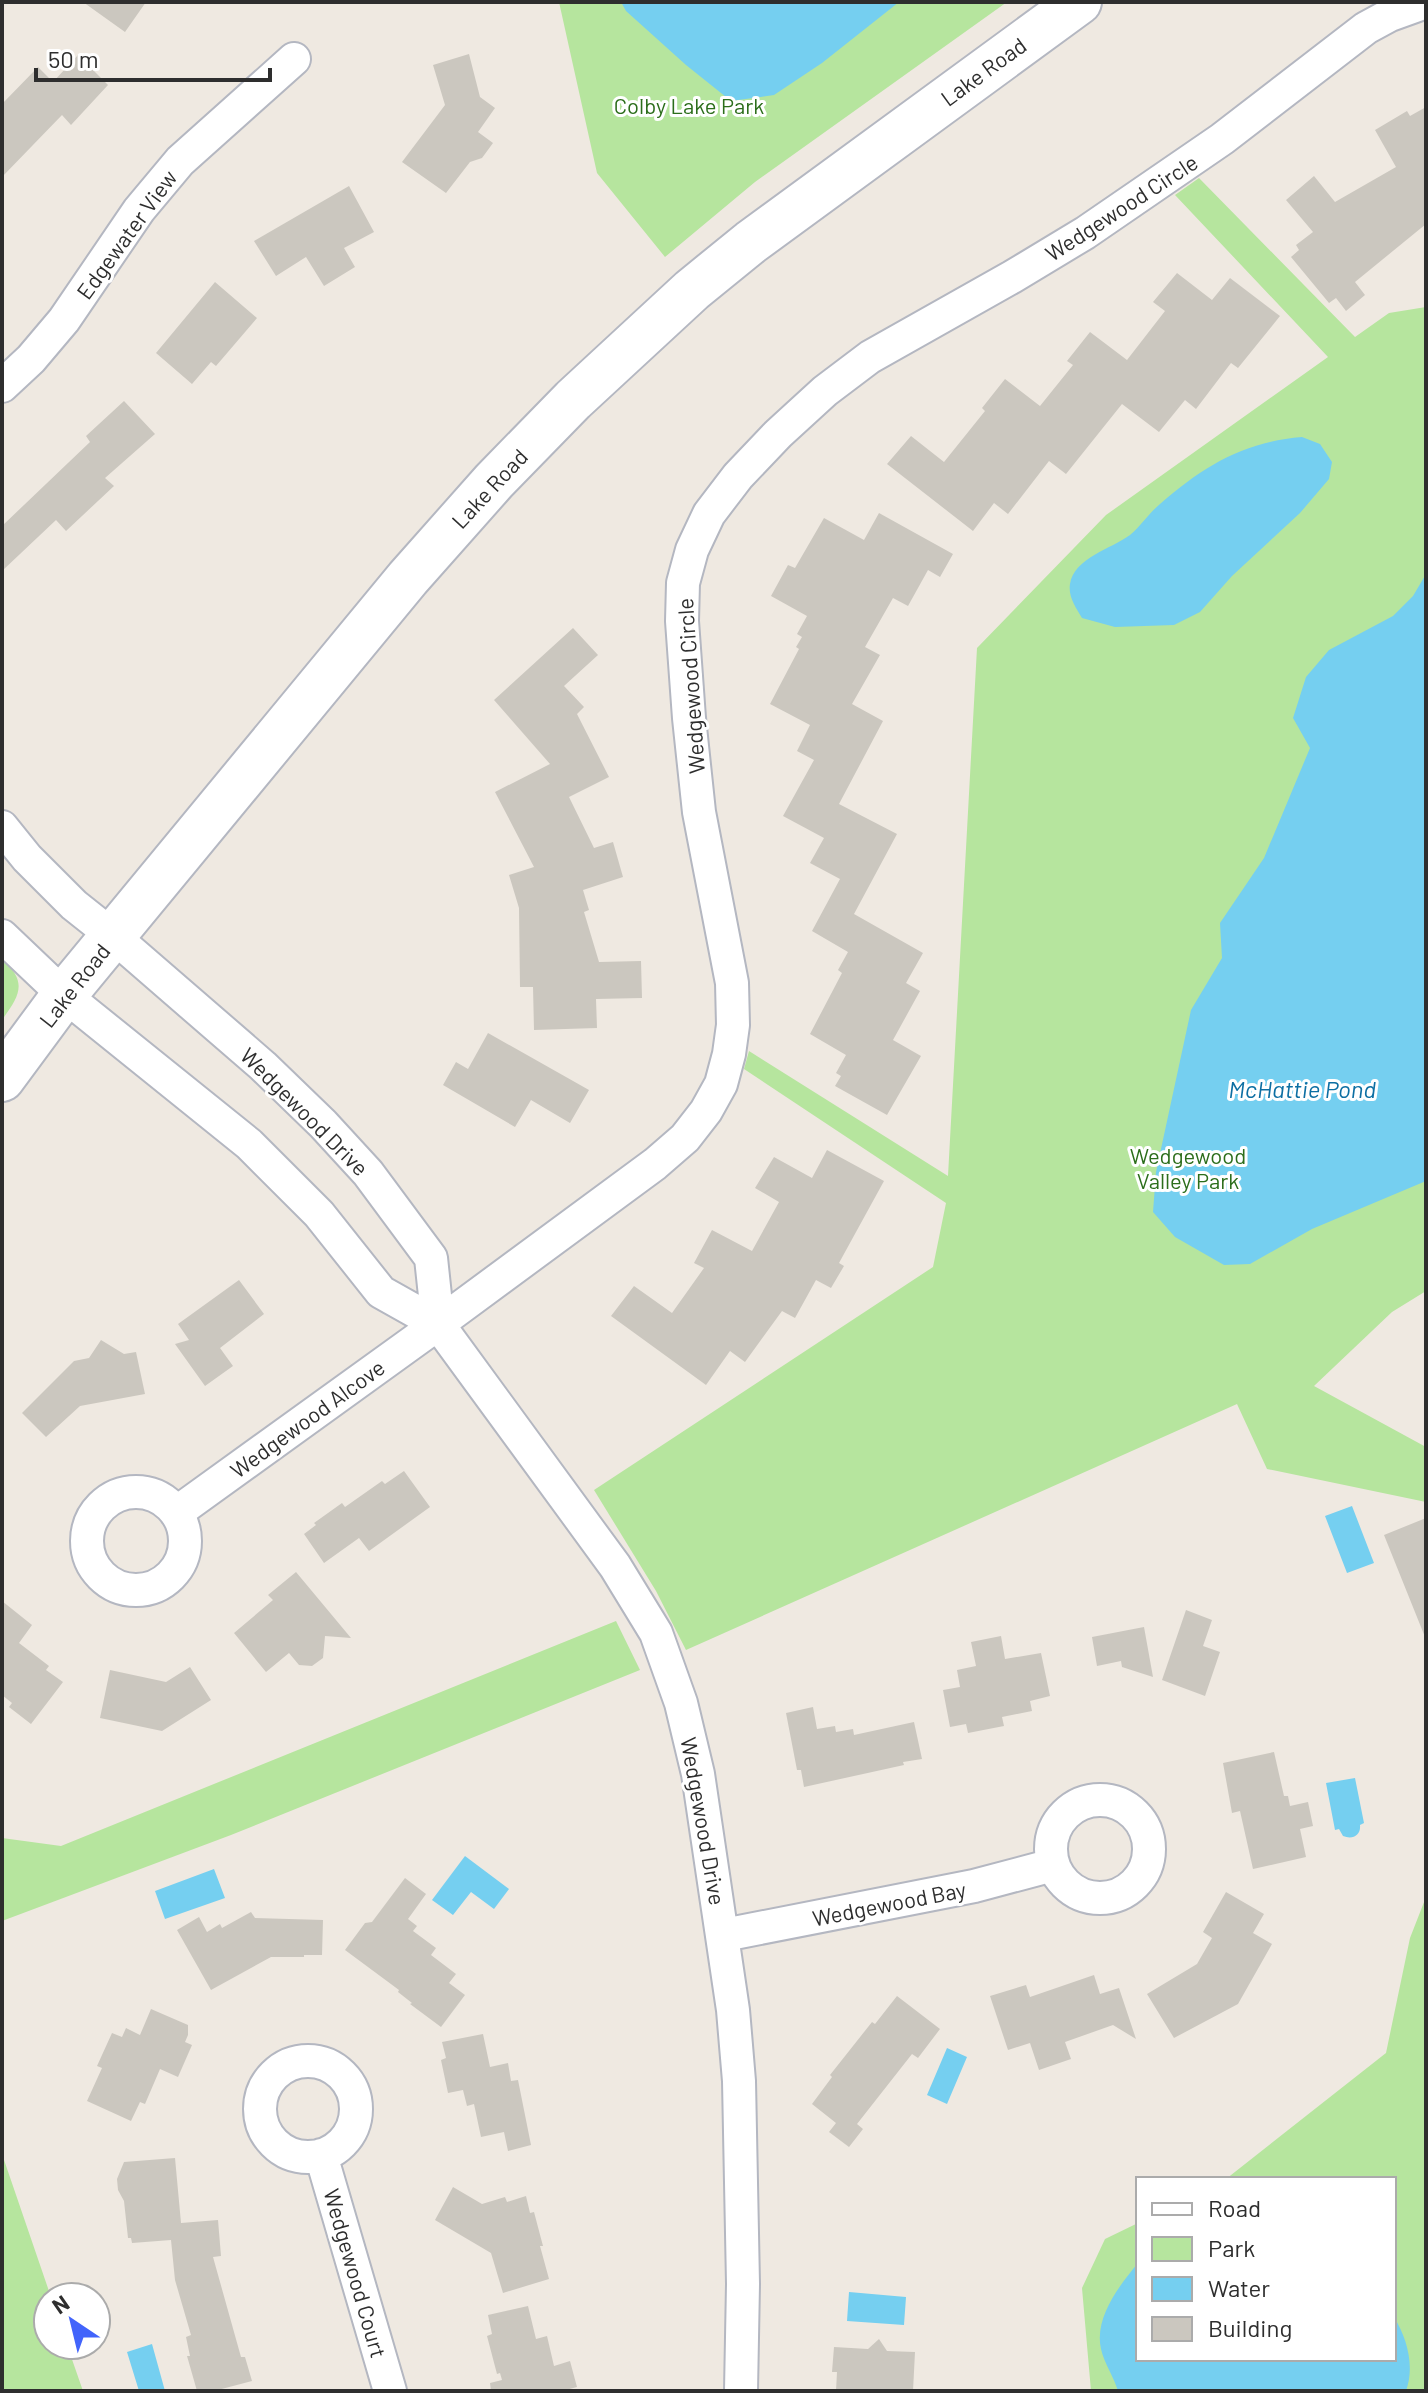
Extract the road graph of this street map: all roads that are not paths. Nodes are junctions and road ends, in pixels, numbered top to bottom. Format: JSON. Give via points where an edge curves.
{"nodes":[{"id":1,"x":1079,"y":2,"type":"edge"},
{"id":2,"x":1426,"y":2,"type":"edge"},
{"id":3,"x":294,"y":59,"type":"dead end"},
{"id":4,"x":2,"y":386,"type":"edge"},
{"id":5,"x":2,"y":827,"type":"edge"},
{"id":6,"x":2,"y":936,"type":"edge"},
{"id":7,"x":113,"y":936,"type":"junction"},
{"id":8,"x":64,"y":995,"type":"junction"},
{"id":9,"x":2,"y":1079,"type":"edge"},
{"id":10,"x":438,"y":1324,"type":"junction"},
{"id":11,"x":176,"y":1513,"type":"dead end"},
{"id":12,"x":1053,"y":1865,"type":"dead end"},
{"id":13,"x":724,"y":1935,"type":"junction"},
{"id":14,"x":321,"y":2155,"type":"dead end"},
{"id":15,"x":390,"y":2391,"type":"edge"},
{"id":16,"x":741,"y":2391,"type":"edge"}],
"edges":[{"from":1,"to":7,"type":"street","name":"Lake Road","via":[[751,242],[573,400],[408,578]]},
{"from":2,"to":10,"type":"street","name":"Wedgewood Circle","via":[[1366,28],[1210,147],[1085,233],[870,357],[778,434],[709,514],[683,583],[682,621],[699,812],[732,983],[733,1025],[721,1084],[685,1138],[655,1164]]},
{"from":3,"to":4,"type":"street","name":"Edgewater View","via":[[180,161],[139,210],[64,320]]},
{"from":5,"to":7,"type":"street","name":"Wedgewood Drive","via":[[74,905]]},
{"from":6,"to":8,"type":"street","name":"Wedgewood Drive"},
{"from":7,"to":8,"type":"street","name":"Lake Road"},
{"from":7,"to":10,"type":"street","name":"Wedgewood Drive","via":[[263,1066],[368,1173],[431,1258]]},
{"from":8,"to":9,"type":"street","name":"Lake Road"},
{"from":8,"to":10,"type":"street","name":"Wedgewood Drive","via":[[249,1144],[319,1214],[381,1292]]},
{"from":10,"to":11,"type":"street","name":"Wedgewood Alcove"},
{"from":10,"to":13,"type":"street","name":"Wedgewood Drive","via":[[615,1566],[656,1633],[698,1774]]},
{"from":12,"to":13,"type":"street","name":"Wedgewood Bay","via":[[974,1886]]},
{"from":13,"to":16,"type":"street","name":"Wedgewood Drive","via":[[739,2081]]},
{"from":14,"to":15,"type":"street","name":"Wedgewood Court"}]}
